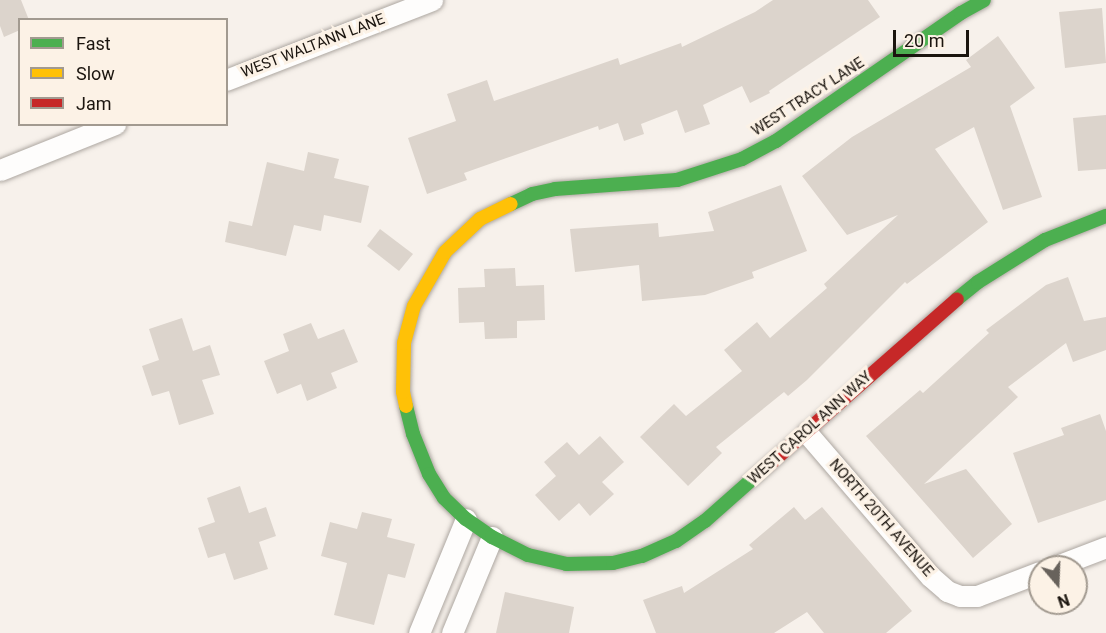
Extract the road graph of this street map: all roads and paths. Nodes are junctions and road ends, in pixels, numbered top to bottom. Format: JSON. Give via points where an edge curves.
{"nodes":[{"id":1,"x":432,"y":0,"type":"edge"},
{"id":2,"x":984,"y":0,"type":"edge"},
{"id":3,"x":228,"y":79,"type":"edge"},
{"id":4,"x":111,"y":126,"type":"edge"},
{"id":5,"x":0,"y":170,"type":"edge"},
{"id":6,"x":1106,"y":216,"type":"edge"},
{"id":7,"x":807,"y":433,"type":"junction"},
{"id":8,"x":466,"y":519,"type":"junction"},
{"id":9,"x":492,"y":537,"type":"junction"},
{"id":10,"x":1106,"y":547,"type":"edge"},
{"id":11,"x":1085,"y":555,"type":"edge"},
{"id":12,"x":1028,"y":577,"type":"edge"},
{"id":13,"x":418,"y":633,"type":"edge"},
{"id":14,"x":452,"y":633,"type":"edge"}],
"edges":[{"from":1,"to":3,"type":"street","name":"WEST WALTANN LANE"},
{"from":2,"to":8,"type":"street","name":"WEST TRACY LANE","via":[[776,141],[742,159],[677,180],[580,186],[532,194],[480,219],[445,252],[414,306],[404,344],[403,392],[413,434],[429,474],[444,498]]},
{"from":4,"to":5,"type":"street"},
{"from":6,"to":7,"type":"street","name":"WEST CAROL ANN WAY","via":[[1045,240],[978,282]]},
{"from":7,"to":9,"type":"street","name":"WEST CAROL ANN WAY","via":[[705,521],[676,541],[642,556],[613,563],[566,564],[528,555]]},
{"from":7,"to":12,"type":"street","name":"NORTH 20TH AVENUE","via":[[947,591],[977,596]]},
{"from":8,"to":9,"type":"street","name":"WEST CAROL ANN WAY"},
{"from":8,"to":13,"type":"street"},
{"from":9,"to":14,"type":"street"},
{"from":10,"to":11,"type":"street"}]}
